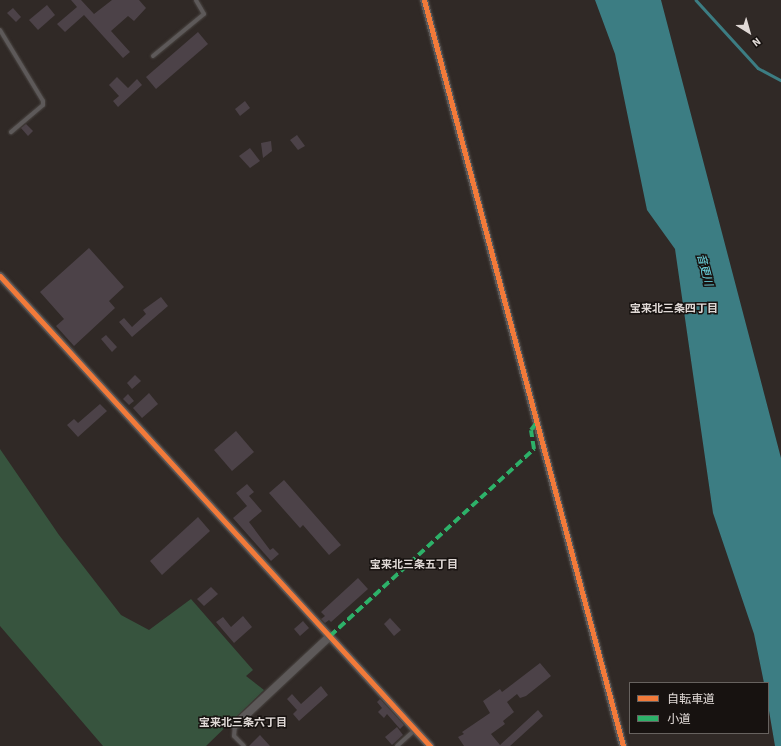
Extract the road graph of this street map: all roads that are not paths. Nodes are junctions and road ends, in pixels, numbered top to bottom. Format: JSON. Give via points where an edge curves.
{"nodes":[{"id":1,"x":196,"y":0,"type":"edge"},
{"id":2,"x":424,"y":0,"type":"edge"},
{"id":3,"x":0,"y":30,"type":"edge"},
{"id":4,"x":153,"y":56,"type":"dead end"},
{"id":5,"x":11,"y":132,"type":"dead end"},
{"id":6,"x":0,"y":276,"type":"edge"},
{"id":7,"x":330,"y":636,"type":"junction"},
{"id":8,"x":235,"y":725,"type":"joint"},
{"id":9,"x":415,"y":730,"type":"junction"},
{"id":10,"x":244,"y":746,"type":"edge"},
{"id":11,"x":398,"y":746,"type":"edge"},
{"id":12,"x":430,"y":746,"type":"edge"},
{"id":13,"x":623,"y":746,"type":"edge"}],
"edges":[{"from":1,"to":4,"type":"lane","via":[[204,14]]},
{"from":2,"to":13,"type":"street"},
{"from":3,"to":5,"type":"lane","via":[[43,101],[43,104]]},
{"from":6,"to":7,"type":"street"},
{"from":7,"to":8,"type":"street"},
{"from":7,"to":9,"type":"street"},
{"from":8,"to":10,"type":"lane","via":[[234,736]]},
{"from":9,"to":11,"type":"lane"},
{"from":9,"to":12,"type":"street"}]}
